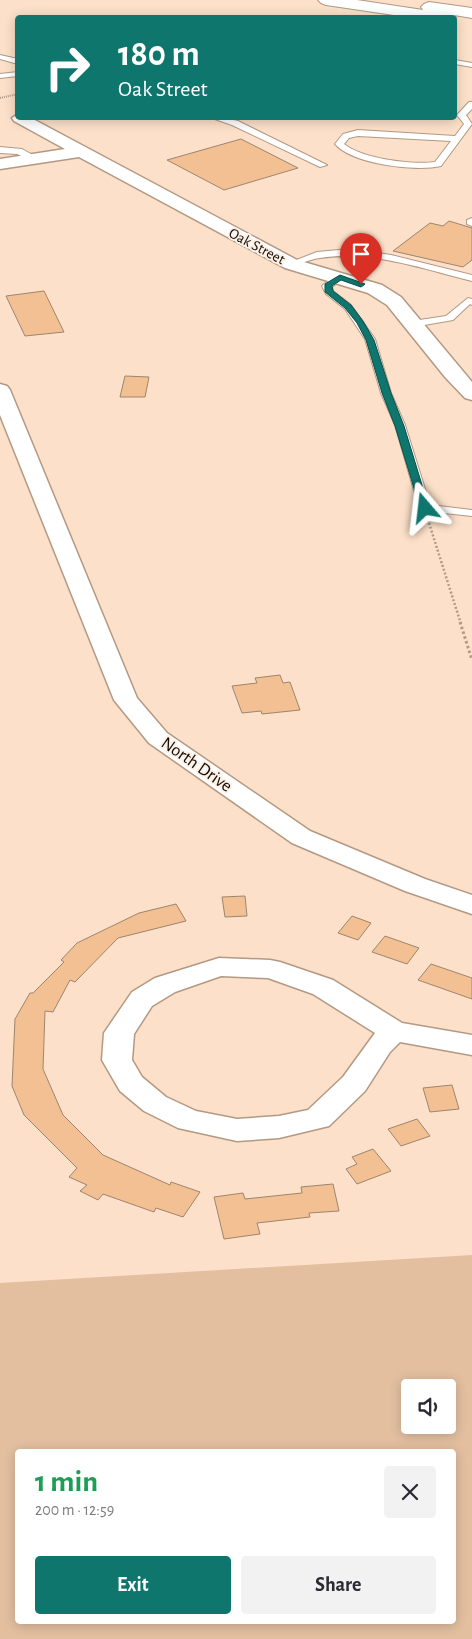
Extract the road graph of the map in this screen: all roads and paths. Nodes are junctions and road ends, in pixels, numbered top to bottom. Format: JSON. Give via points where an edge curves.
{"nodes":[{"id":1,"x":326,"y":0,"type":"edge"},
{"id":2,"x":382,"y":0,"type":"edge"},
{"id":3,"x":472,"y":13,"type":"edge"},
{"id":4,"x":428,"y":15,"type":"edge"},
{"id":5,"x":457,"y":18,"type":"edge"},
{"id":6,"x":472,"y":21,"type":"edge"},
{"id":7,"x":0,"y":57,"type":"edge"},
{"id":8,"x":15,"y":61,"type":"edge"},
{"id":9,"x":457,"y":62,"type":"edge"},
{"id":10,"x":472,"y":65,"type":"edge"},
{"id":11,"x":15,"y":74,"type":"edge"},
{"id":12,"x":0,"y":76,"type":"edge"},
{"id":13,"x":472,"y":104,"type":"edge"},
{"id":14,"x":458,"y":115,"type":"edge"},
{"id":15,"x":32,"y":120,"type":"edge"},
{"id":16,"x":224,"y":120,"type":"edge"},
{"id":17,"x":456,"y":139,"type":"junction"},
{"id":18,"x":0,"y":150,"type":"edge"},
{"id":19,"x":83,"y":151,"type":"junction"},
{"id":20,"x":34,"y":158,"type":"junction"},
{"id":21,"x":0,"y":164,"type":"edge"},
{"id":22,"x":323,"y":166,"type":"dead end"},
{"id":23,"x":291,"y":264,"type":"junction"},
{"id":24,"x":340,"y":277,"type":"junction"},
{"id":25,"x":472,"y":278,"type":"edge"},
{"id":26,"x":471,"y":300,"type":"edge"},
{"id":27,"x":413,"y":324,"type":"junction"},
{"id":28,"x":0,"y":390,"type":"edge"},
{"id":29,"x":472,"y":394,"type":"edge"},
{"id":30,"x":425,"y":508,"type":"junction"},
{"id":31,"x":472,"y":512,"type":"edge"},
{"id":32,"x":472,"y":660,"type":"edge"},
{"id":33,"x":472,"y":905,"type":"edge"},
{"id":34,"x":394,"y":1031,"type":"junction"},
{"id":35,"x":472,"y":1045,"type":"edge"}],
"edges":[{"from":1,"to":4,"type":"highway"},
{"from":2,"to":3,"type":"highway"},
{"from":5,"to":6,"type":"highway"},
{"from":7,"to":8,"type":"lane"},
{"from":9,"to":10,"type":"lane"},
{"from":11,"to":12,"type":"lane"},
{"from":13,"to":14,"type":"lane"},
{"from":14,"to":17,"type":"lane","via":[[468,124]]},
{"from":15,"to":19,"type":"street","name":"Oak Street"},
{"from":16,"to":22,"type":"lane"},
{"from":17,"to":17,"type":"lane","via":[[438,164],[433,166],[360,156],[342,149],[339,144],[346,136],[358,132]]},
{"from":18,"to":20,"type":"lane","via":[[19,151]]},
{"from":19,"to":20,"type":"street"},
{"from":19,"to":23,"type":"street","name":"Oak Street"},
{"from":20,"to":21,"type":"street"},
{"from":23,"to":24,"type":"street","name":"Oak Street"},
{"from":23,"to":25,"type":"lane","via":[[317,255],[350,252],[391,258]]},
{"from":24,"to":27,"type":"street","name":"Oak Street","via":[[375,289],[394,301]]},
{"from":24,"to":30,"type":"lane","via":[[328,286],[329,292],[348,307],[370,340]]},
{"from":26,"to":27,"type":"lane","via":[[449,318]]},
{"from":27,"to":29,"type":"street","name":"Oak Street"},
{"from":28,"to":33,"type":"street","name":"North Drive","via":[[126,700],[158,738],[301,837]]},
{"from":30,"to":31,"type":"lane"},
{"from":30,"to":32,"type":"path"},
{"from":34,"to":34,"type":"street","via":[[323,987],[270,969],[219,967],[165,985],[142,999],[119,1033],[117,1060],[131,1084],[155,1104],[189,1120],[237,1130],[279,1127],[318,1118],[354,1084],[380,1045]]},
{"from":34,"to":35,"type":"street"}]}
